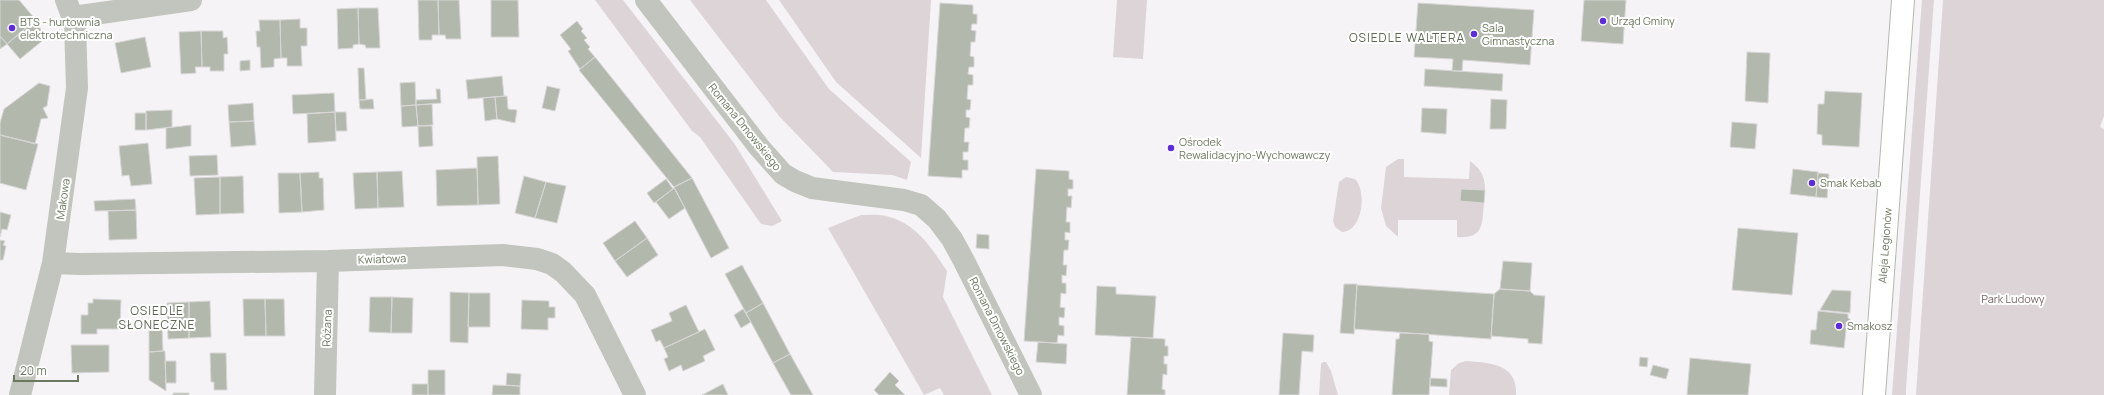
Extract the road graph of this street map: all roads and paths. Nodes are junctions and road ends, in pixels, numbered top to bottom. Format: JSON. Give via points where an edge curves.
{"nodes":[{"id":1,"x":191,"y":0,"type":"edge"},
{"id":2,"x":646,"y":0,"type":"edge"},
{"id":3,"x":1903,"y":0,"type":"edge"},
{"id":4,"x":69,"y":9,"type":"edge"},
{"id":5,"x":328,"y":261,"type":"junction"},
{"id":6,"x":53,"y":263,"type":"junction"},
{"id":7,"x":20,"y":395,"type":"edge"},
{"id":8,"x":325,"y":395,"type":"edge"},
{"id":9,"x":635,"y":395,"type":"edge"},
{"id":10,"x":1031,"y":395,"type":"edge"},
{"id":11,"x":1874,"y":395,"type":"edge"}],
"edges":[{"from":1,"to":4,"type":"street"},
{"from":2,"to":10,"type":"street","name":"Romana Dmowskiego","via":[[783,174],[812,188],[904,200],[921,205],[937,219],[964,261]]},
{"from":3,"to":11,"type":"main road","name":"Aleja Legionów"},
{"from":4,"to":6,"type":"street","name":"Makowa","via":[[76,39],[77,88]]},
{"from":5,"to":6,"type":"street","name":"Kwiatowa"},
{"from":5,"to":8,"type":"street","name":"Różana"},
{"from":5,"to":9,"type":"street","name":"Kwiatowa","via":[[503,256],[537,259],[552,264],[585,295]]},
{"from":6,"to":7,"type":"street","name":"Makowa"}]}
